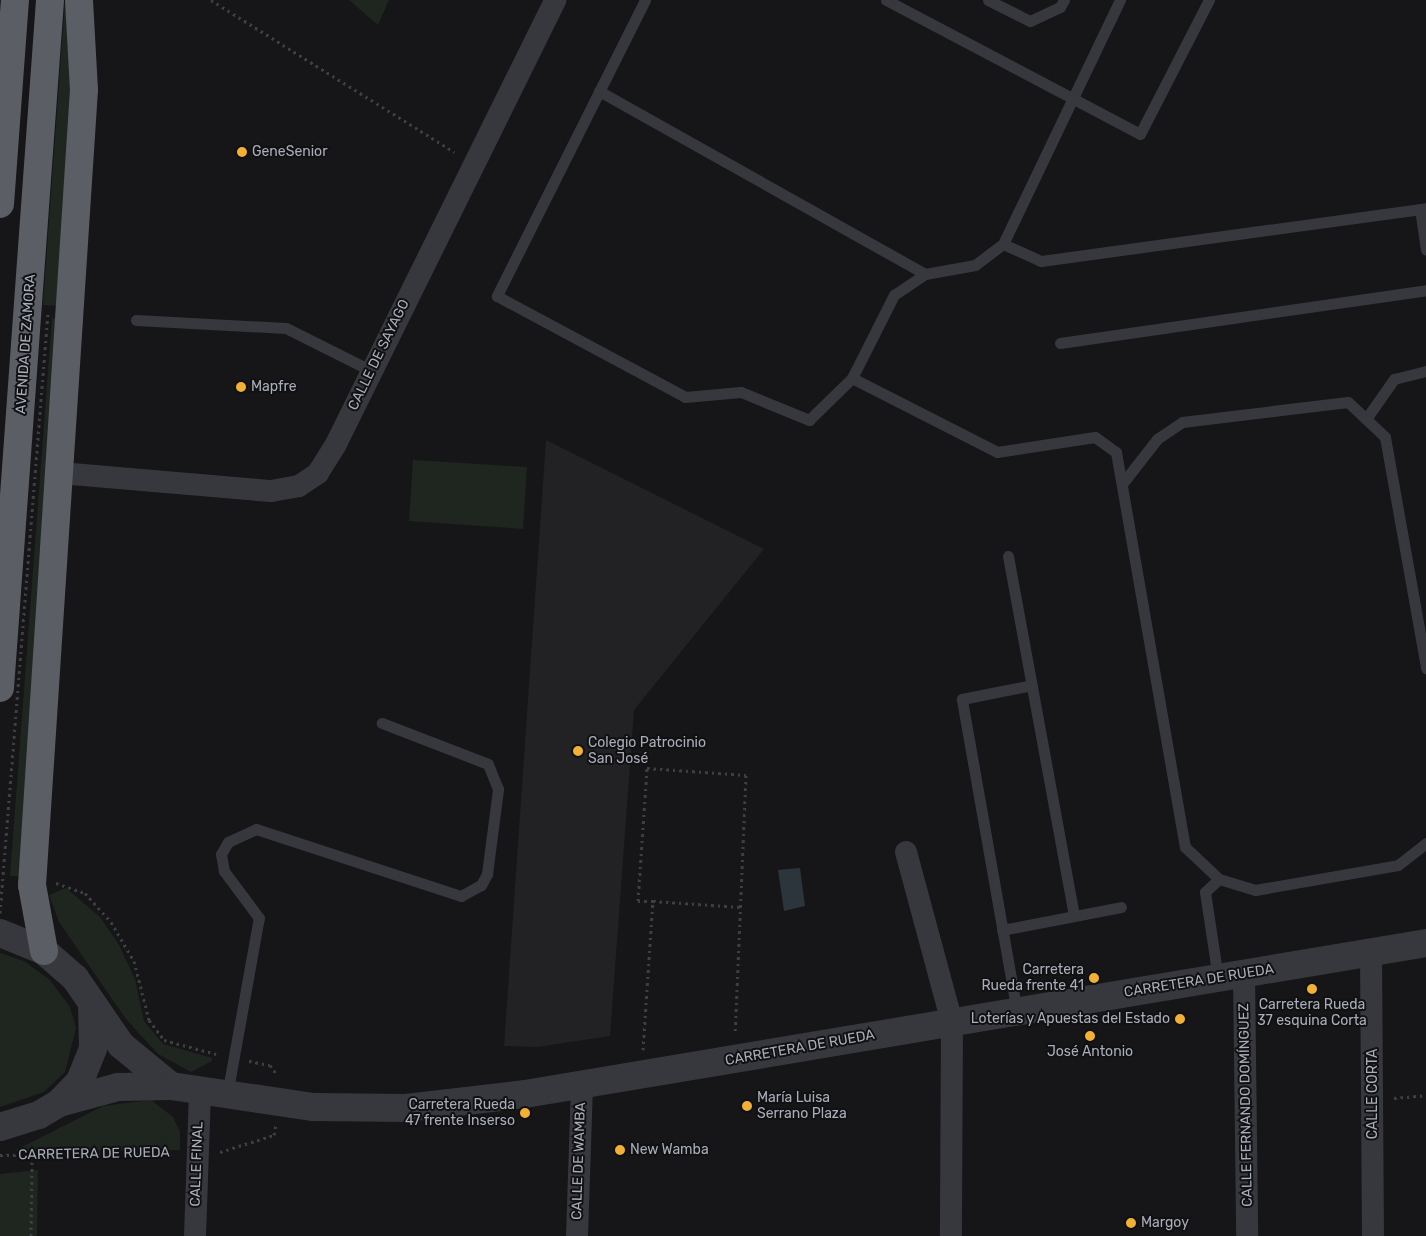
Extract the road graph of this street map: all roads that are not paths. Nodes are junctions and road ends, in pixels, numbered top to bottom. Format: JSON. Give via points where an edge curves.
{"nodes":[{"id":1,"x":15,"y":0,"type":"edge"},
{"id":2,"x":50,"y":0,"type":"edge"},
{"id":3,"x":79,"y":0,"type":"edge"},
{"id":4,"x":555,"y":0,"type":"edge"},
{"id":5,"x":645,"y":0,"type":"edge"},
{"id":6,"x":886,"y":0,"type":"edge"},
{"id":7,"x":988,"y":0,"type":"edge"},
{"id":8,"x":1064,"y":0,"type":"edge"},
{"id":9,"x":1120,"y":0,"type":"edge"},
{"id":10,"x":1209,"y":0,"type":"edge"},
{"id":11,"x":600,"y":91,"type":"junction"},
{"id":12,"x":1073,"y":98,"type":"junction"},
{"id":13,"x":0,"y":204,"type":"edge"},
{"id":14,"x":1423,"y":209,"type":"edge"},
{"id":15,"x":1003,"y":244,"type":"junction"},
{"id":16,"x":1426,"y":250,"type":"edge"},
{"id":17,"x":925,"y":274,"type":"junction"},
{"id":18,"x":1426,"y":290,"type":"edge"},
{"id":19,"x":136,"y":320,"type":"dead end"},
{"id":20,"x":1060,"y":343,"type":"dead end"},
{"id":21,"x":372,"y":371,"type":"junction"},
{"id":22,"x":1426,"y":371,"type":"edge"},
{"id":23,"x":852,"y":378,"type":"junction"},
{"id":24,"x":1366,"y":418,"type":"junction"},
{"id":25,"x":60,"y":473,"type":"junction"},
{"id":26,"x":1122,"y":484,"type":"junction"},
{"id":27,"x":1008,"y":556,"type":"dead end"},
{"id":28,"x":1426,"y":668,"type":"edge"},
{"id":29,"x":1032,"y":685,"type":"junction"},
{"id":30,"x":0,"y":688,"type":"edge"},
{"id":31,"x":382,"y":723,"type":"dead end"},
{"id":32,"x":1426,"y":843,"type":"edge"},
{"id":33,"x":906,"y":852,"type":"dead end"},
{"id":34,"x":1219,"y":879,"type":"junction"},
{"id":35,"x":1121,"y":906,"type":"dead end"},
{"id":36,"x":1074,"y":916,"type":"junction"},
{"id":37,"x":1002,"y":930,"type":"junction"},
{"id":38,"x":0,"y":933,"type":"edge"},
{"id":39,"x":1426,"y":943,"type":"edge"},
{"id":40,"x":44,"y":951,"type":"junction"},
{"id":41,"x":1371,"y":952,"type":"junction"},
{"id":42,"x":1231,"y":976,"type":"junction"},
{"id":43,"x":92,"y":1005,"type":"junction"},
{"id":44,"x":1017,"y":1012,"type":"junction"},
{"id":45,"x":952,"y":1022,"type":"junction"},
{"id":46,"x":171,"y":1086,"type":"junction"},
{"id":47,"x":582,"y":1086,"type":"junction"},
{"id":48,"x":200,"y":1092,"type":"junction"},
{"id":49,"x":227,"y":1097,"type":"junction"},
{"id":50,"x":59,"y":1103,"type":"junction"},
{"id":51,"x":0,"y":1127,"type":"edge"},
{"id":52,"x":195,"y":1236,"type":"edge"},
{"id":53,"x":577,"y":1236,"type":"edge"},
{"id":54,"x":951,"y":1236,"type":"edge"},
{"id":55,"x":1247,"y":1236,"type":"edge"},
{"id":56,"x":1373,"y":1236,"type":"edge"}],
"edges":[{"from":1,"to":13,"type":"highway"},
{"from":2,"to":30,"type":"highway","name":"AVENIDA DE ZAMORA","via":[[38,318]]},
{"from":3,"to":25,"type":"highway","via":[[84,90]]},
{"from":4,"to":21,"type":"street","name":"CALLE DE SAYAGO"},
{"from":5,"to":11,"type":"lane"},
{"from":6,"to":12,"type":"lane"},
{"from":7,"to":8,"type":"lane","via":[[1030,21],[1060,7]]},
{"from":9,"to":12,"type":"lane"},
{"from":10,"to":12,"type":"lane","via":[[1140,134]]},
{"from":11,"to":17,"type":"lane"},
{"from":11,"to":23,"type":"lane","via":[[497,296],[684,398],[741,392],[809,420]]},
{"from":12,"to":15,"type":"lane"},
{"from":14,"to":15,"type":"lane","via":[[1041,261]]},
{"from":14,"to":16,"type":"lane"},
{"from":15,"to":17,"type":"lane","via":[[975,265]]},
{"from":17,"to":23,"type":"lane","via":[[894,295]]},
{"from":18,"to":20,"type":"lane"},
{"from":19,"to":21,"type":"lane","via":[[286,328]]},
{"from":21,"to":25,"type":"street","name":"CALLE DE SAYAGO","via":[[318,473],[299,486],[271,491]]},
{"from":22,"to":24,"type":"lane","via":[[1394,379]]},
{"from":23,"to":26,"type":"lane","via":[[997,452],[1095,437],[1116,452]]},
{"from":24,"to":26,"type":"lane","via":[[1348,402],[1182,422],[1157,439]]},
{"from":24,"to":28,"type":"lane","via":[[1385,437]]},
{"from":25,"to":40,"type":"highway","via":[[32,885]]},
{"from":26,"to":34,"type":"lane","via":[[1185,846]]},
{"from":27,"to":29,"type":"lane"},
{"from":29,"to":36,"type":"lane"},
{"from":29,"to":37,"type":"lane","via":[[962,699]]},
{"from":31,"to":49,"type":"lane","via":[[488,764],[498,790],[487,874],[481,885],[461,896],[256,829],[228,842],[221,854],[224,871],[258,918]]},
{"from":32,"to":34,"type":"lane","via":[[1398,865],[1256,890]]},
{"from":33,"to":45,"type":"street"},
{"from":34,"to":42,"type":"lane","via":[[1205,892]]},
{"from":35,"to":36,"type":"lane"},
{"from":36,"to":37,"type":"lane"},
{"from":37,"to":44,"type":"lane"},
{"from":38,"to":40,"type":"street","name":"CARRETERA DE RUEDA"},
{"from":39,"to":41,"type":"street","name":"CARRETERA DE RUEDA"},
{"from":40,"to":43,"type":"street","name":"CARRETERA DE RUEDA","via":[[75,978]]},
{"from":41,"to":42,"type":"street","name":"CARRETERA DE RUEDA"},
{"from":41,"to":56,"type":"street","name":"CALLE CORTA"},
{"from":42,"to":44,"type":"street","name":"CARRETERA DE RUEDA"},
{"from":42,"to":55,"type":"street","name":"CALLE FERNANDO DOMÍNGUEZ"},
{"from":43,"to":46,"type":"street","name":"CARRETERA DE RUEDA","via":[[121,1045]]},
{"from":43,"to":50,"type":"street","via":[[94,1033],[89,1062],[80,1081]]},
{"from":44,"to":45,"type":"street","name":"CARRETERA DE RUEDA"},
{"from":45,"to":47,"type":"street","name":"CARRETERA DE RUEDA"},
{"from":45,"to":54,"type":"street"},
{"from":46,"to":48,"type":"street","name":"CARRETERA DE RUEDA"},
{"from":46,"to":50,"type":"street","name":"CARRETERA DE RUEDA","via":[[118,1087]]},
{"from":47,"to":49,"type":"street","name":"CARRETERA DE RUEDA","via":[[406,1108],[313,1107]]},
{"from":47,"to":53,"type":"street","name":"CALLE DE WAMBA"},
{"from":48,"to":49,"type":"street","name":"CARRETERA DE RUEDA"},
{"from":48,"to":52,"type":"street","name":"CALLE FINAL"},
{"from":50,"to":51,"type":"street","name":"CARRETERA DE RUEDA"}]}
